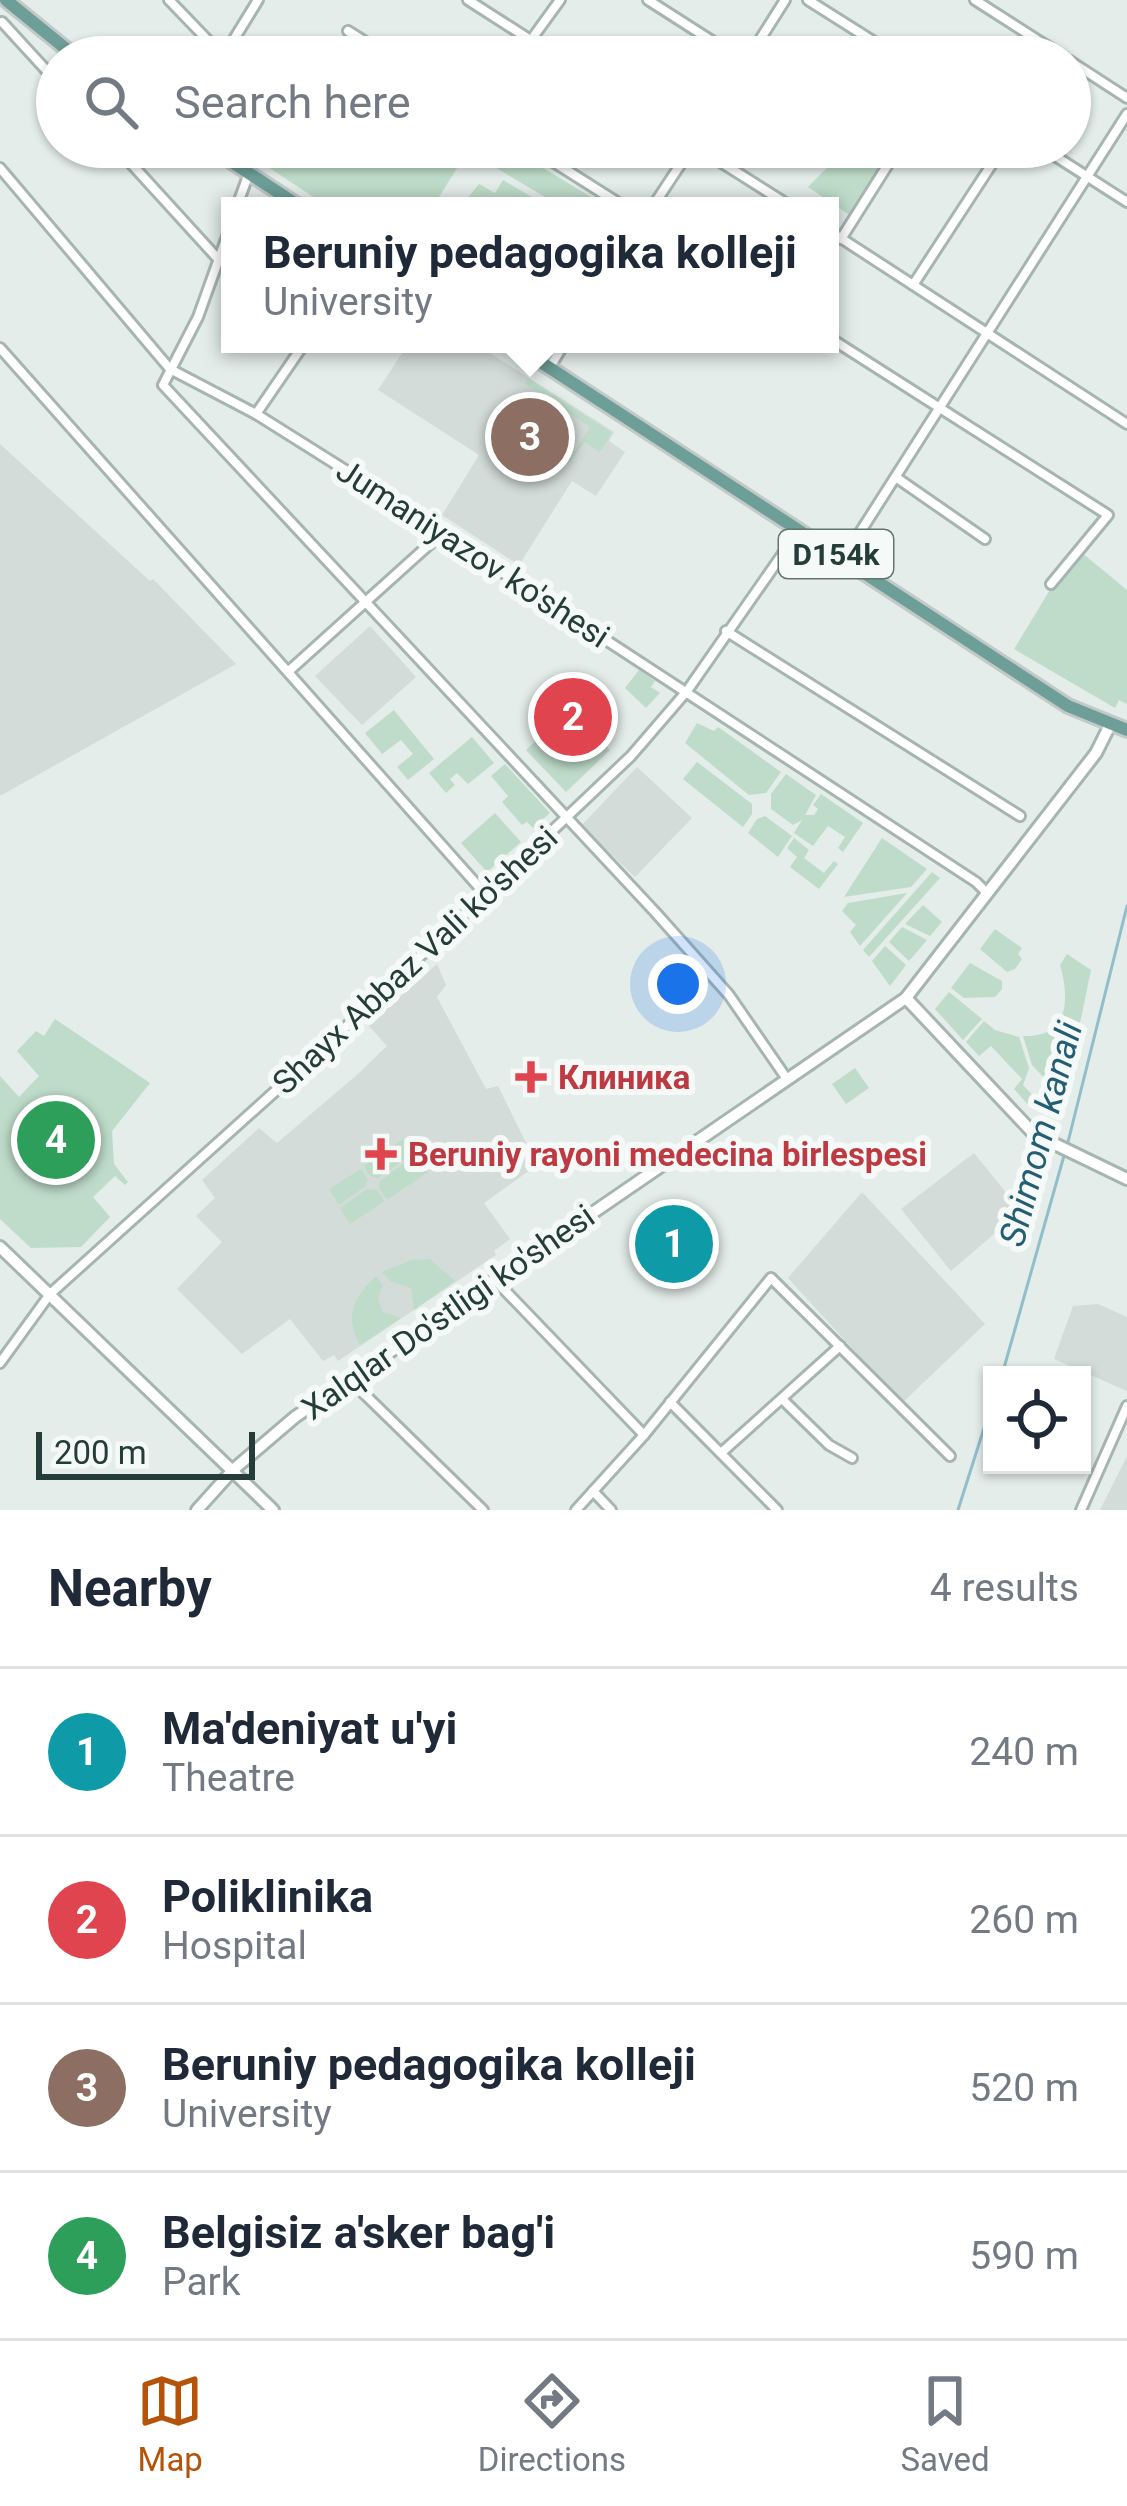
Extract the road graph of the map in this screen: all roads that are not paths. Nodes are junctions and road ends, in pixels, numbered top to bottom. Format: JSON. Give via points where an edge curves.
{"nodes":[{"id":1,"x":169,"y":0,"type":"edge"},
{"id":2,"x":258,"y":0,"type":"edge"},
{"id":3,"x":468,"y":0,"type":"edge"},
{"id":4,"x":560,"y":0,"type":"edge"},
{"id":5,"x":648,"y":0,"type":"edge"},
{"id":6,"x":785,"y":0,"type":"edge"},
{"id":7,"x":808,"y":0,"type":"edge"},
{"id":8,"x":975,"y":0,"type":"edge"},
{"id":9,"x":10,"y":4,"type":"edge"},
{"id":10,"x":1,"y":22,"type":"edge"},
{"id":11,"x":348,"y":31,"type":"dead end"},
{"id":12,"x":50,"y":36,"type":"edge"},
{"id":13,"x":204,"y":36,"type":"edge"},
{"id":14,"x":236,"y":36,"type":"edge"},
{"id":15,"x":356,"y":36,"type":"edge"},
{"id":16,"x":526,"y":36,"type":"edge"},
{"id":17,"x":535,"y":36,"type":"edge"},
{"id":18,"x":704,"y":36,"type":"edge"},
{"id":19,"x":762,"y":36,"type":"edge"},
{"id":20,"x":865,"y":36,"type":"edge"},
{"id":21,"x":1031,"y":36,"type":"edge"},
{"id":22,"x":36,"y":60,"type":"edge"},
{"id":23,"x":1091,"y":75,"type":"edge"},
{"id":24,"x":1127,"y":98,"type":"edge"},
{"id":25,"x":1127,"y":114,"type":"edge"},
{"id":26,"x":0,"y":168,"type":"edge"},
{"id":27,"x":135,"y":168,"type":"edge"},
{"id":28,"x":241,"y":168,"type":"edge"},
{"id":29,"x":563,"y":168,"type":"edge"},
{"id":30,"x":680,"y":168,"type":"edge"},
{"id":31,"x":729,"y":168,"type":"edge"},
{"id":32,"x":886,"y":168,"type":"edge"},
{"id":33,"x":989,"y":168,"type":"edge"},
{"id":34,"x":1076,"y":168,"type":"edge"},
{"id":35,"x":249,"y":173,"type":"junction"},
{"id":36,"x":1089,"y":176,"type":"junction"},
{"id":37,"x":240,"y":197,"type":"edge"},
{"id":38,"x":285,"y":197,"type":"edge"},
{"id":39,"x":609,"y":197,"type":"edge"},
{"id":40,"x":659,"y":197,"type":"edge"},
{"id":41,"x":776,"y":197,"type":"edge"},
{"id":42,"x":1127,"y":202,"type":"edge"},
{"id":43,"x":841,"y":238,"type":"joint"},
{"id":44,"x":221,"y":254,"type":"edge"},
{"id":45,"x":219,"y":260,"type":"junction"},
{"id":46,"x":913,"y":286,"type":"junction"},
{"id":47,"x":986,"y":333,"type":"junction"},
{"id":48,"x":839,"y":344,"type":"edge"},
{"id":49,"x":0,"y":348,"type":"edge"},
{"id":50,"x":298,"y":353,"type":"edge"},
{"id":51,"x":527,"y":353,"type":"edge"},
{"id":52,"x":559,"y":353,"type":"edge"},
{"id":53,"x":550,"y":368,"type":"junction"},
{"id":54,"x":170,"y":369,"type":"junction"},
{"id":55,"x":942,"y":409,"type":"junction"},
{"id":56,"x":256,"y":414,"type":"junction"},
{"id":57,"x":1127,"y":424,"type":"edge"},
{"id":58,"x":897,"y":478,"type":"junction"},
{"id":59,"x":800,"y":529,"type":"junction"},
{"id":60,"x":442,"y":533,"type":"junction"},
{"id":61,"x":986,"y":539,"type":"dead end"},
{"id":62,"x":843,"y":559,"type":"junction"},
{"id":63,"x":1051,"y":584,"type":"dead end"},
{"id":64,"x":365,"y":602,"type":"junction"},
{"id":65,"x":726,"y":631,"type":"junction"},
{"id":66,"x":290,"y":670,"type":"junction"},
{"id":67,"x":687,"y":691,"type":"junction"},
{"id":68,"x":1110,"y":725,"type":"junction"},
{"id":69,"x":1127,"y":730,"type":"edge"},
{"id":70,"x":1020,"y":816,"type":"dead end"},
{"id":71,"x":566,"y":819,"type":"junction"},
{"id":72,"x":988,"y":894,"type":"junction"},
{"id":73,"x":485,"y":895,"type":"junction"},
{"id":74,"x":906,"y":998,"type":"junction"},
{"id":75,"x":788,"y":1080,"type":"junction"},
{"id":76,"x":1127,"y":1179,"type":"edge"},
{"id":77,"x":0,"y":1247,"type":"edge"},
{"id":78,"x":494,"y":1279,"type":"junction"},
{"id":79,"x":50,"y":1294,"type":"junction"},
{"id":80,"x":840,"y":1346,"type":"junction"},
{"id":81,"x":0,"y":1364,"type":"edge"},
{"id":82,"x":348,"y":1378,"type":"junction"},
{"id":83,"x":782,"y":1399,"type":"junction"},
{"id":84,"x":670,"y":1402,"type":"junction"},
{"id":85,"x":1127,"y":1406,"type":"edge"},
{"id":86,"x":644,"y":1435,"type":"junction"},
{"id":87,"x":721,"y":1453,"type":"junction"},
{"id":88,"x":950,"y":1456,"type":"dead end"},
{"id":89,"x":852,"y":1458,"type":"dead end"},
{"id":90,"x":234,"y":1469,"type":"junction"},
{"id":91,"x":593,"y":1491,"type":"junction"},
{"id":92,"x":197,"y":1510,"type":"edge"},
{"id":93,"x":273,"y":1510,"type":"edge"},
{"id":94,"x":483,"y":1510,"type":"edge"},
{"id":95,"x":576,"y":1510,"type":"edge"},
{"id":96,"x":611,"y":1510,"type":"edge"},
{"id":97,"x":777,"y":1510,"type":"edge"},
{"id":98,"x":1081,"y":1510,"type":"edge"}],
"edges":[{"from":1,"to":13,"type":"street"},
{"from":2,"to":14,"type":"street"},
{"from":3,"to":16,"type":"street"},
{"from":4,"to":17,"type":"street"},
{"from":5,"to":18,"type":"street"},
{"from":6,"to":19,"type":"street"},
{"from":7,"to":20,"type":"street"},
{"from":8,"to":21,"type":"street"},
{"from":9,"to":10,"type":"street"},
{"from":9,"to":12,"type":"main road"},
{"from":10,"to":22,"type":"street"},
{"from":11,"to":15,"type":"street"},
{"from":23,"to":24,"type":"street"},
{"from":25,"to":36,"type":"street"},
{"from":26,"to":54,"type":"street","name":"Jumaniyazov ko'shesi"},
{"from":27,"to":45,"type":"street"},
{"from":28,"to":35,"type":"main road"},
{"from":29,"to":39,"type":"street"},
{"from":30,"to":40,"type":"street"},
{"from":31,"to":41,"type":"street"},
{"from":32,"to":43,"type":"street"},
{"from":33,"to":46,"type":"street"},
{"from":34,"to":36,"type":"street"},
{"from":35,"to":37,"type":"street"},
{"from":35,"to":38,"type":"main road"},
{"from":36,"to":42,"type":"street"},
{"from":36,"to":47,"type":"street"},
{"from":43,"to":46,"type":"street"},
{"from":44,"to":45,"type":"street"},
{"from":45,"to":54,"type":"street"},
{"from":46,"to":47,"type":"street"},
{"from":47,"to":55,"type":"street"},
{"from":47,"to":57,"type":"street"},
{"from":48,"to":55,"type":"street"},
{"from":49,"to":66,"type":"street"},
{"from":50,"to":56,"type":"street"},
{"from":51,"to":53,"type":"main road","number":"D154k"},
{"from":52,"to":53,"type":"street"},
{"from":53,"to":59,"type":"main road","number":"D154k"},
{"from":54,"to":56,"type":"street","name":"Jumaniyazov ko'shesi"},
{"from":54,"to":64,"type":"street","via":[[163,385]]},
{"from":55,"to":58,"type":"street"},
{"from":55,"to":63,"type":"street","via":[[1108,515]]},
{"from":56,"to":60,"type":"street","name":"Jumaniyazov ko'shesi"},
{"from":58,"to":61,"type":"street"},
{"from":58,"to":62,"type":"street"},
{"from":59,"to":62,"type":"main road","number":"D154k"},
{"from":59,"to":65,"type":"street","name":"Shayx Abbaz Vali ko'shesi"},
{"from":60,"to":64,"type":"street"},
{"from":60,"to":67,"type":"street","name":"Jumaniyazov ko'shesi"},
{"from":62,"to":68,"type":"main road","number":"D154k","via":[[1068,706]]},
{"from":64,"to":66,"type":"street"},
{"from":64,"to":71,"type":"street"},
{"from":65,"to":67,"type":"street","name":"Shayx Abbaz Vali ko'shesi"},
{"from":65,"to":70,"type":"street"},
{"from":66,"to":73,"type":"street"},
{"from":67,"to":71,"type":"street","name":"Shayx Abbaz Vali ko'shesi"},
{"from":67,"to":72,"type":"street","name":"Jumaniyazov ko'shesi"},
{"from":68,"to":69,"type":"main road","number":"D154k"},
{"from":68,"to":72,"type":"street","name":"Xalqlar Do'stligi ko'shesi"},
{"from":71,"to":73,"type":"street","name":"Shayx Abbaz Vali ko'shesi"},
{"from":71,"to":75,"type":"street","via":[[729,995]]},
{"from":72,"to":74,"type":"street","name":"Xalqlar Do'stligi ko'shesi"},
{"from":73,"to":79,"type":"street","name":"Shayx Abbaz Vali ko'shesi"},
{"from":74,"to":75,"type":"street","name":"Xalqlar Do'stligi ko'shesi"},
{"from":74,"to":76,"type":"street","via":[[1018,1119]]},
{"from":75,"to":78,"type":"street","name":"Xalqlar Do'stligi ko'shesi"},
{"from":77,"to":79,"type":"street"},
{"from":78,"to":82,"type":"street","name":"Xalqlar Do'stligi ko'shesi"},
{"from":78,"to":86,"type":"street"},
{"from":79,"to":81,"type":"street","name":"Shayx Abbaz Vali ko'shesi"},
{"from":79,"to":90,"type":"street"},
{"from":80,"to":83,"type":"street"},
{"from":80,"to":84,"type":"street","via":[[771,1278]]},
{"from":80,"to":88,"type":"street"},
{"from":82,"to":90,"type":"street","name":"Xalqlar Do'stligi ko'shesi"},
{"from":82,"to":94,"type":"street"},
{"from":83,"to":87,"type":"street"},
{"from":83,"to":89,"type":"street"},
{"from":84,"to":86,"type":"street"},
{"from":84,"to":87,"type":"street"},
{"from":85,"to":98,"type":"street"},
{"from":86,"to":91,"type":"street"},
{"from":87,"to":97,"type":"street"},
{"from":90,"to":92,"type":"street","name":"Xalqlar Do'stligi ko'shesi"},
{"from":90,"to":93,"type":"street"},
{"from":91,"to":95,"type":"street"},
{"from":91,"to":96,"type":"street"}]}
